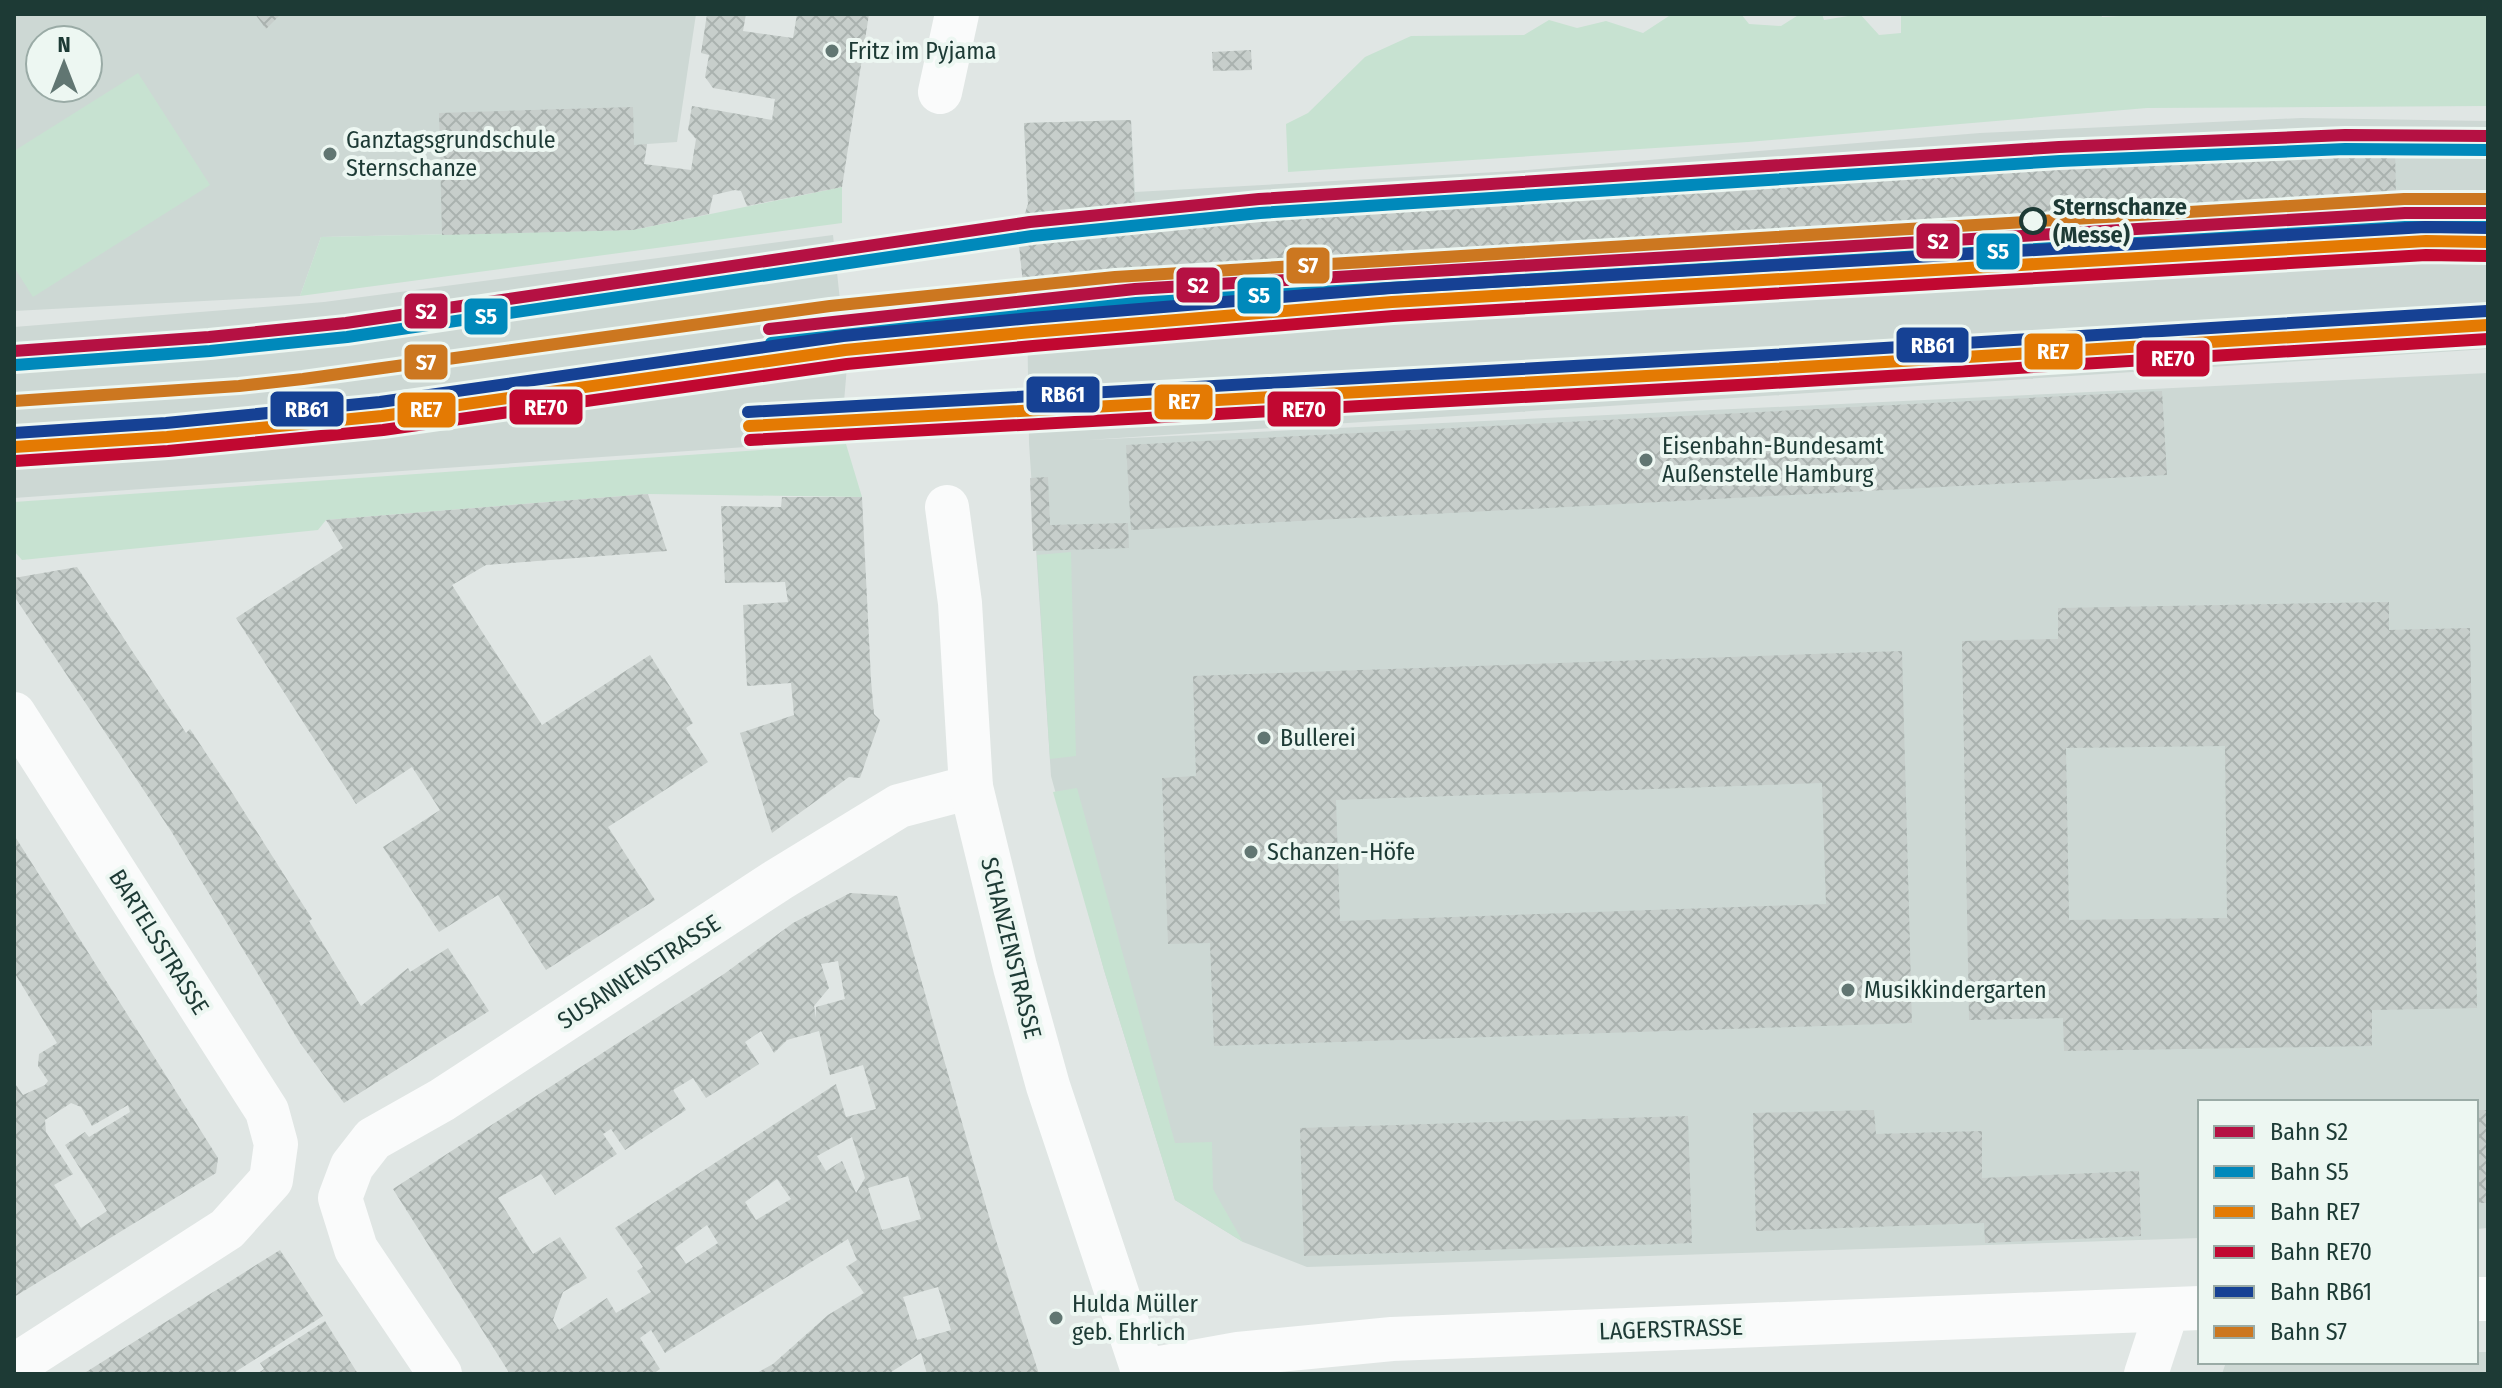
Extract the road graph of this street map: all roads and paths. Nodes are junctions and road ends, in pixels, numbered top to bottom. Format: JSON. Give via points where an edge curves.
{"nodes":[{"id":1,"x":957,"y":14,"type":"edge"},
{"id":2,"x":940,"y":92,"type":"dead end"},
{"id":3,"x":947,"y":507,"type":"dead end"},
{"id":4,"x":14,"y":714,"type":"edge"},
{"id":5,"x":971,"y":787,"type":"junction"},
{"id":6,"x":2183,"y":1309,"type":"edge"},
{"id":7,"x":14,"y":1366,"type":"edge"},
{"id":8,"x":1144,"y":1373,"type":"edge"},
{"id":9,"x":440,"y":1374,"type":"edge"},
{"id":10,"x":2146,"y":1374,"type":"edge"}],
"edges":[{"from":1,"to":2,"type":"street"},
{"from":3,"to":5,"type":"street","name":"SCHANZENSTRASSE","via":[[960,603]]},
{"from":4,"to":7,"type":"street","name":"BARTELSSTRASSE","via":[[267,1111],[276,1144],[271,1180],[227,1229]]},
{"from":5,"to":8,"type":"street","name":"SCHANZENSTRASSE","via":[[1048,1086]]},
{"from":5,"to":9,"type":"street","name":"SUSANNENSTRASSE","via":[[899,806],[373,1139],[352,1166],[340,1198],[356,1249]]},
{"from":6,"to":8,"type":"street","name":"LAGERSTRASSE","via":[[1392,1339],[1238,1354]]},
{"from":6,"to":10,"type":"street"}]}
